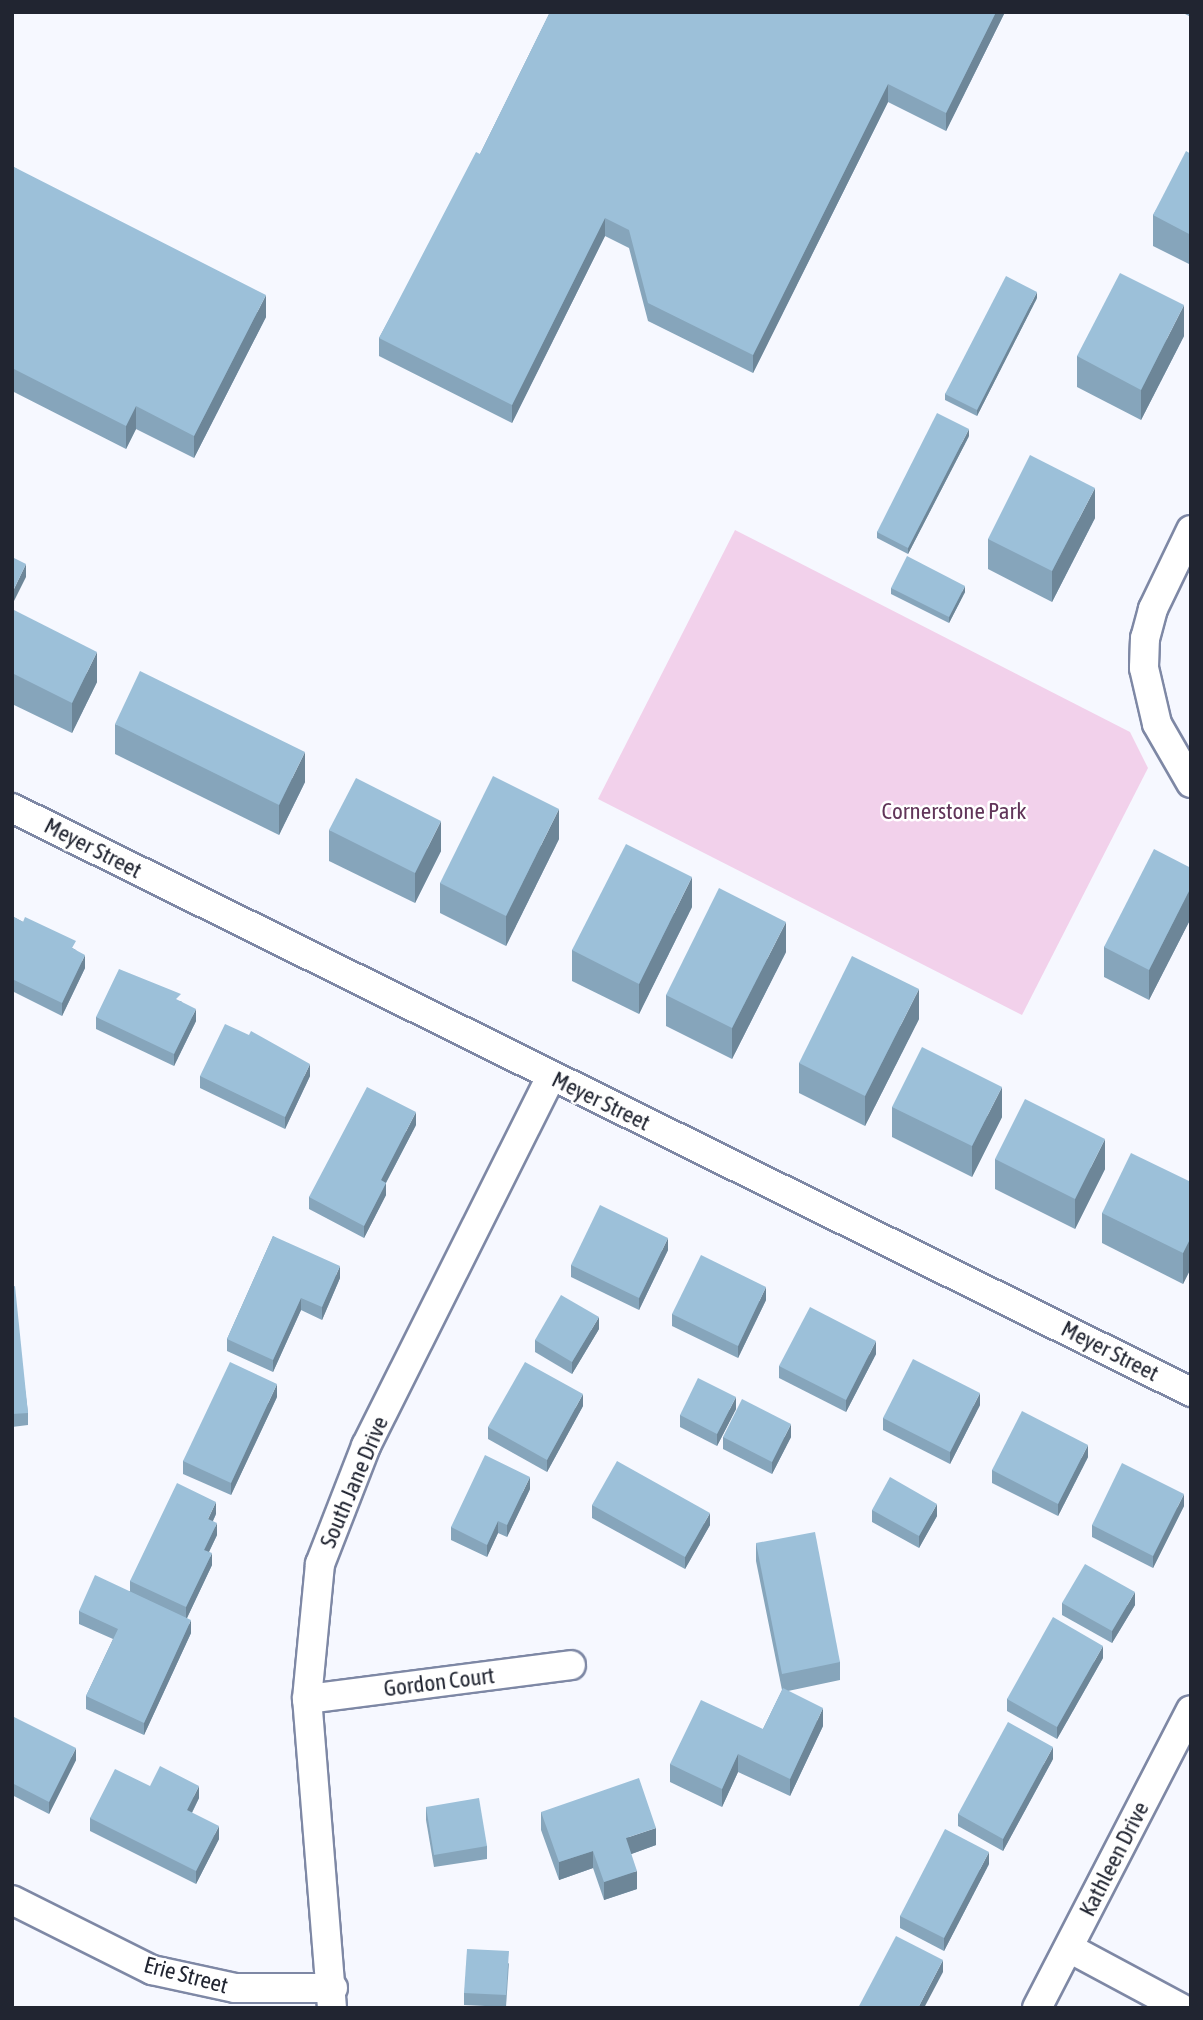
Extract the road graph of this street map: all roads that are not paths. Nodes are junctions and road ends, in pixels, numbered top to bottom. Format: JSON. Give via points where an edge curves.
{"nodes":[{"id":1,"x":1191,"y":530,"type":"edge"},
{"id":2,"x":1191,"y":783,"type":"edge"},
{"id":3,"x":12,"y":808,"type":"edge"},
{"id":4,"x":551,"y":1077,"type":"junction"},
{"id":5,"x":1191,"y":1392,"type":"edge"},
{"id":6,"x":571,"y":1665,"type":"dead end"},
{"id":7,"x":307,"y":1699,"type":"junction"},
{"id":8,"x":1191,"y":1710,"type":"edge"},
{"id":9,"x":12,"y":1900,"type":"edge"},
{"id":10,"x":1069,"y":1948,"type":"junction"},
{"id":11,"x":332,"y":1998,"type":"edge"},
{"id":12,"x":1037,"y":2008,"type":"edge"},
{"id":13,"x":1181,"y":2008,"type":"edge"}],
"edges":[{"from":1,"to":2,"type":"street","via":[[1153,609],[1145,638],[1147,688],[1157,724]]},
{"from":3,"to":4,"type":"street","name":"Meyer Street"},
{"from":4,"to":5,"type":"street","name":"Meyer Street"},
{"from":4,"to":7,"type":"street","name":"South Jane Drive","via":[[341,1503],[320,1564]]},
{"from":6,"to":7,"type":"street","name":"Gordon Court"},
{"from":7,"to":11,"type":"street","name":"South Jane Drive"},
{"from":8,"to":10,"type":"street","name":"Kathleen Drive"},
{"from":9,"to":11,"type":"street","name":"Erie Street","via":[[152,1970],[235,1988]]},
{"from":10,"to":12,"type":"street","name":"Kathleen Drive"},
{"from":10,"to":13,"type":"street"}]}
